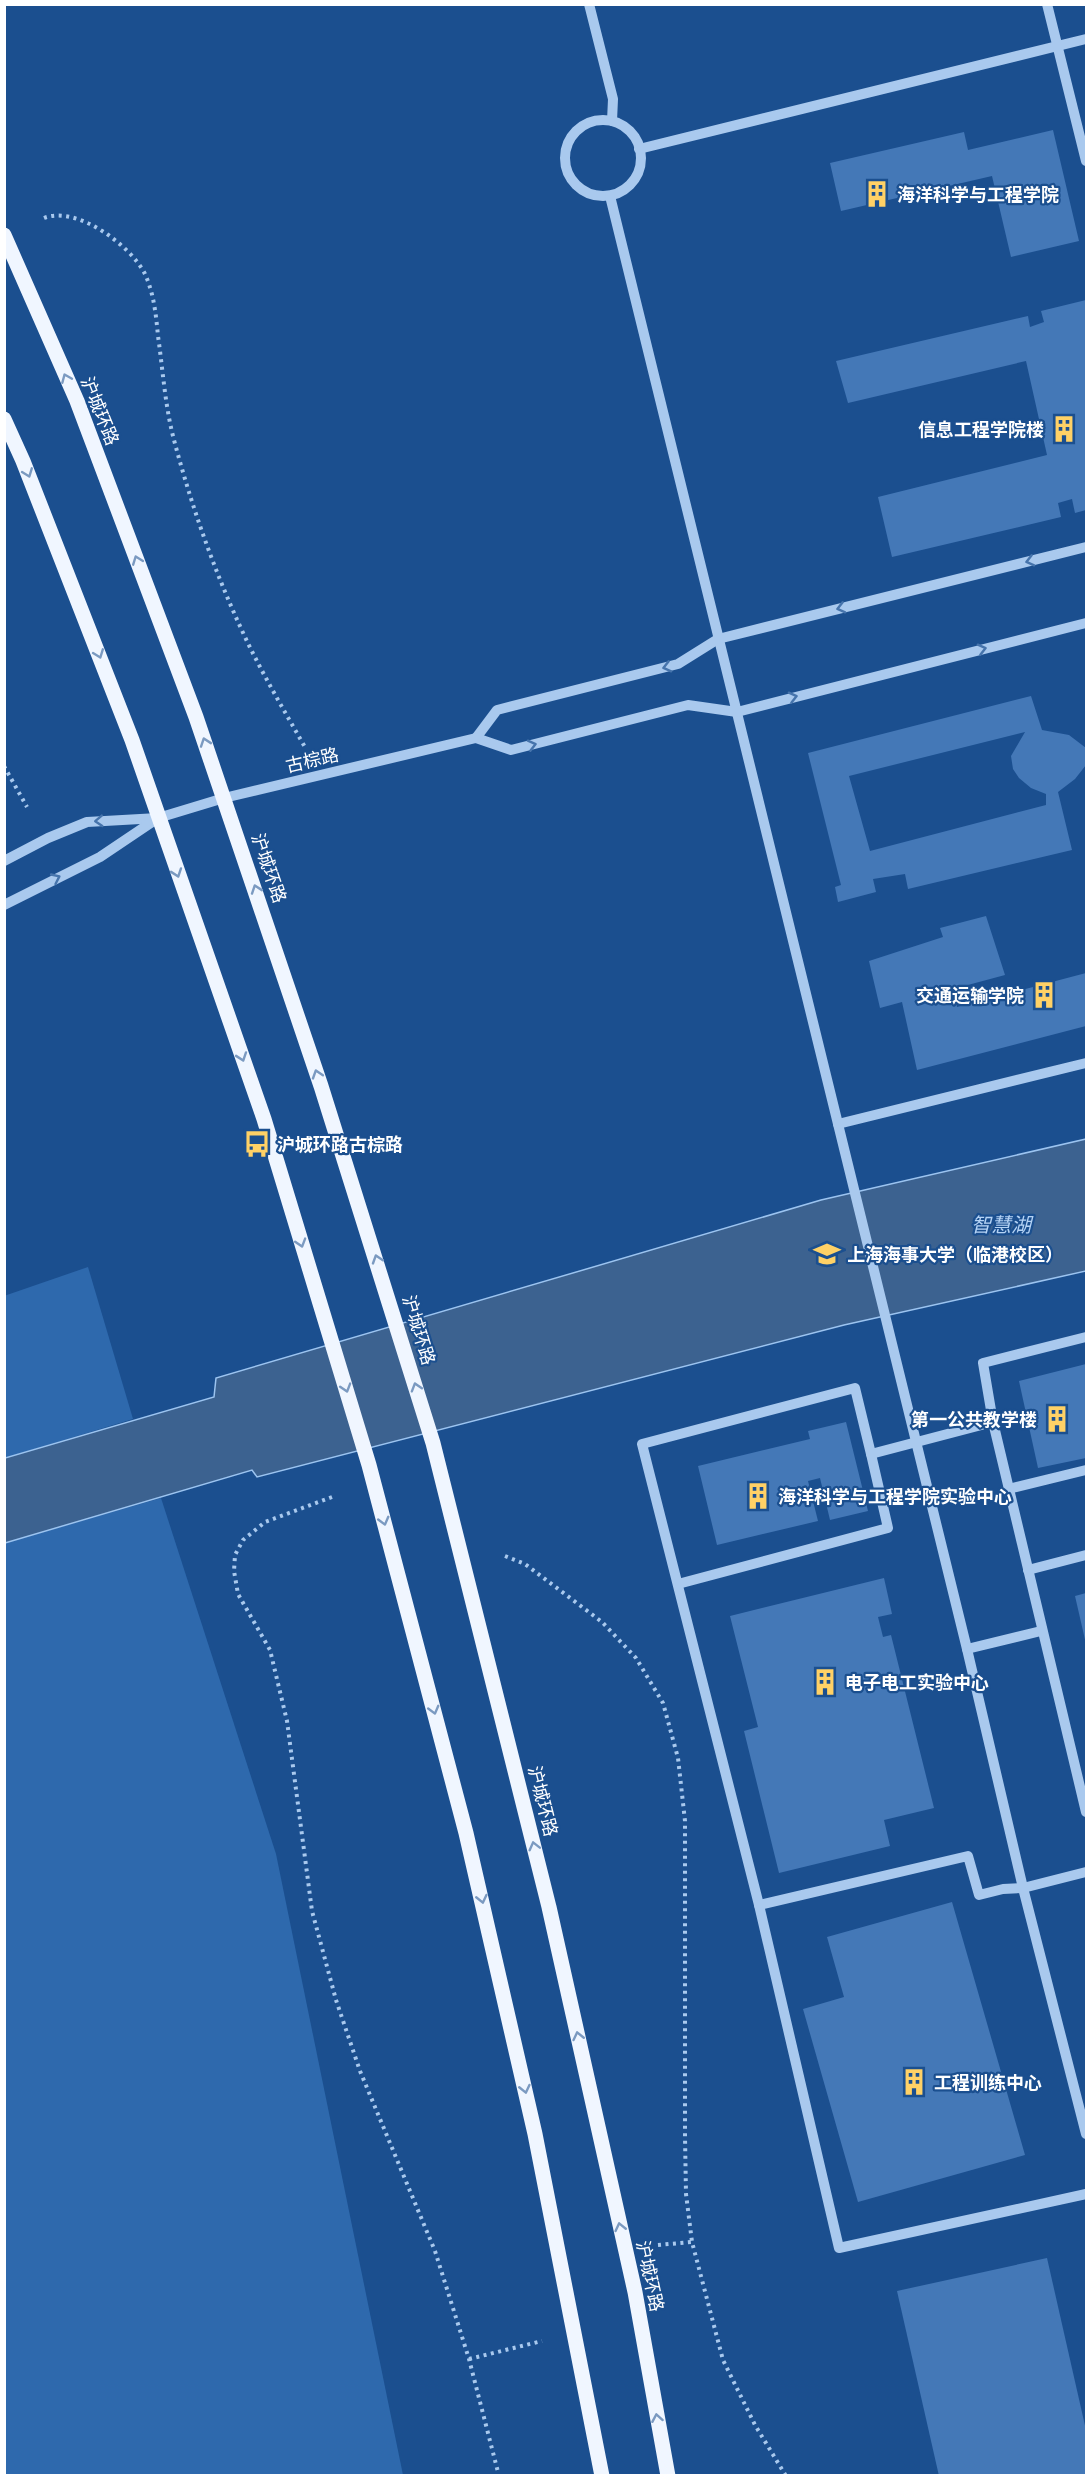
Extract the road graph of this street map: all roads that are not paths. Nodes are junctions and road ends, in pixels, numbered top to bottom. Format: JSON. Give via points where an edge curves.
{"nodes":[{"id":1,"x":589,"y":4,"type":"edge"},
{"id":2,"x":1047,"y":4,"type":"edge"},
{"id":3,"x":1086,"y":39,"type":"edge"},
{"id":4,"x":1058,"y":46,"type":"junction"},
{"id":5,"x":612,"y":121,"type":"junction"},
{"id":6,"x":639,"y":149,"type":"junction"},
{"id":7,"x":1086,"y":161,"type":"edge"},
{"id":8,"x":610,"y":196,"type":"junction"},
{"id":9,"x":4,"y":235,"type":"edge"},
{"id":10,"x":4,"y":419,"type":"edge"},
{"id":11,"x":1086,"y":547,"type":"edge"},
{"id":12,"x":1086,"y":623,"type":"edge"},
{"id":13,"x":718,"y":639,"type":"junction"},
{"id":14,"x":737,"y":712,"type":"junction"},
{"id":15,"x":476,"y":738,"type":"junction"},
{"id":16,"x":224,"y":798,"type":"junction"},
{"id":17,"x":158,"y":818,"type":"junction"},
{"id":18,"x":4,"y":861,"type":"edge"},
{"id":19,"x":4,"y":905,"type":"edge"},
{"id":20,"x":1086,"y":1063,"type":"edge"},
{"id":21,"x":838,"y":1124,"type":"junction"},
{"id":22,"x":1086,"y":1338,"type":"edge"},
{"id":23,"x":993,"y":1422,"type":"junction"},
{"id":24,"x":915,"y":1444,"type":"junction"},
{"id":25,"x":870,"y":1454,"type":"junction"},
{"id":26,"x":1086,"y":1470,"type":"edge"},
{"id":27,"x":1008,"y":1489,"type":"junction"},
{"id":28,"x":1086,"y":1555,"type":"edge"},
{"id":29,"x":1028,"y":1570,"type":"junction"},
{"id":30,"x":678,"y":1584,"type":"junction"},
{"id":31,"x":1041,"y":1631,"type":"junction"},
{"id":32,"x":967,"y":1649,"type":"junction"},
{"id":33,"x":1086,"y":1812,"type":"edge"},
{"id":34,"x":1086,"y":1872,"type":"edge"},
{"id":35,"x":1023,"y":1888,"type":"junction"},
{"id":36,"x":759,"y":1905,"type":"junction"},
{"id":37,"x":1086,"y":2134,"type":"edge"},
{"id":38,"x":1086,"y":2194,"type":"edge"},
{"id":39,"x":602,"y":2475,"type":"edge"},
{"id":40,"x":668,"y":2475,"type":"edge"}],
"edges":[{"from":1,"to":5,"type":"street","via":[[613,99]]},
{"from":2,"to":4,"type":"street"},
{"from":3,"to":4,"type":"street"},
{"from":4,"to":6,"type":"street"},
{"from":4,"to":7,"type":"street"},
{"from":5,"to":6,"type":"street","via":[[629,131]]},
{"from":5,"to":8,"type":"street","via":[[598,120],[578,129],[570,137],[564,158],[566,171],[577,187],[588,194]]},
{"from":6,"to":8,"type":"street","via":[[640,167],[635,179],[623,191]]},
{"from":8,"to":13,"type":"street"},
{"from":16,"to":9,"type":"main road","name":"沪城环路","one_way":true,"via":[[77,401]]},
{"from":10,"to":17,"type":"main road","one_way":true,"via":[[132,740]]},
{"from":11,"to":13,"type":"street","one_way":true},
{"from":14,"to":12,"type":"street","one_way":true},
{"from":13,"to":14,"type":"street"},
{"from":13,"to":15,"type":"street","one_way":true,"via":[[678,664],[497,710]]},
{"from":15,"to":14,"type":"street","one_way":true,"via":[[511,750],[688,705]]},
{"from":14,"to":21,"type":"street"},
{"from":15,"to":16,"type":"street","name":"古棕路"},
{"from":16,"to":17,"type":"street","name":"古棕路"},
{"from":40,"to":16,"type":"main road","name":"沪城环路","one_way":true,"via":[[635,2292],[549,1907],[434,1443],[321,1086]]},
{"from":17,"to":18,"type":"street","name":"古棕路","one_way":true,"via":[[87,822]]},
{"from":19,"to":17,"type":"street","name":"古棕路","one_way":true,"via":[[100,857]]},
{"from":17,"to":39,"type":"main road","one_way":true,"via":[[264,1119],[369,1465],[472,1856],[535,2134]]},
{"from":20,"to":21,"type":"street"},
{"from":21,"to":24,"type":"street"},
{"from":22,"to":23,"type":"street","via":[[983,1363]]},
{"from":23,"to":24,"type":"street"},
{"from":23,"to":27,"type":"street"},
{"from":24,"to":25,"type":"street"},
{"from":24,"to":32,"type":"street"},
{"from":25,"to":30,"type":"street","via":[[888,1528]]},
{"from":25,"to":30,"type":"street","via":[[855,1388],[642,1444]]},
{"from":26,"to":27,"type":"street"},
{"from":27,"to":29,"type":"street"},
{"from":28,"to":29,"type":"street"},
{"from":29,"to":31,"type":"street"},
{"from":30,"to":36,"type":"street"},
{"from":31,"to":32,"type":"street"},
{"from":31,"to":33,"type":"street"},
{"from":32,"to":35,"type":"street"},
{"from":34,"to":35,"type":"street"},
{"from":35,"to":36,"type":"street","via":[[979,1895],[968,1856]]},
{"from":35,"to":37,"type":"street"},
{"from":36,"to":38,"type":"street","via":[[839,2248]]}]}
